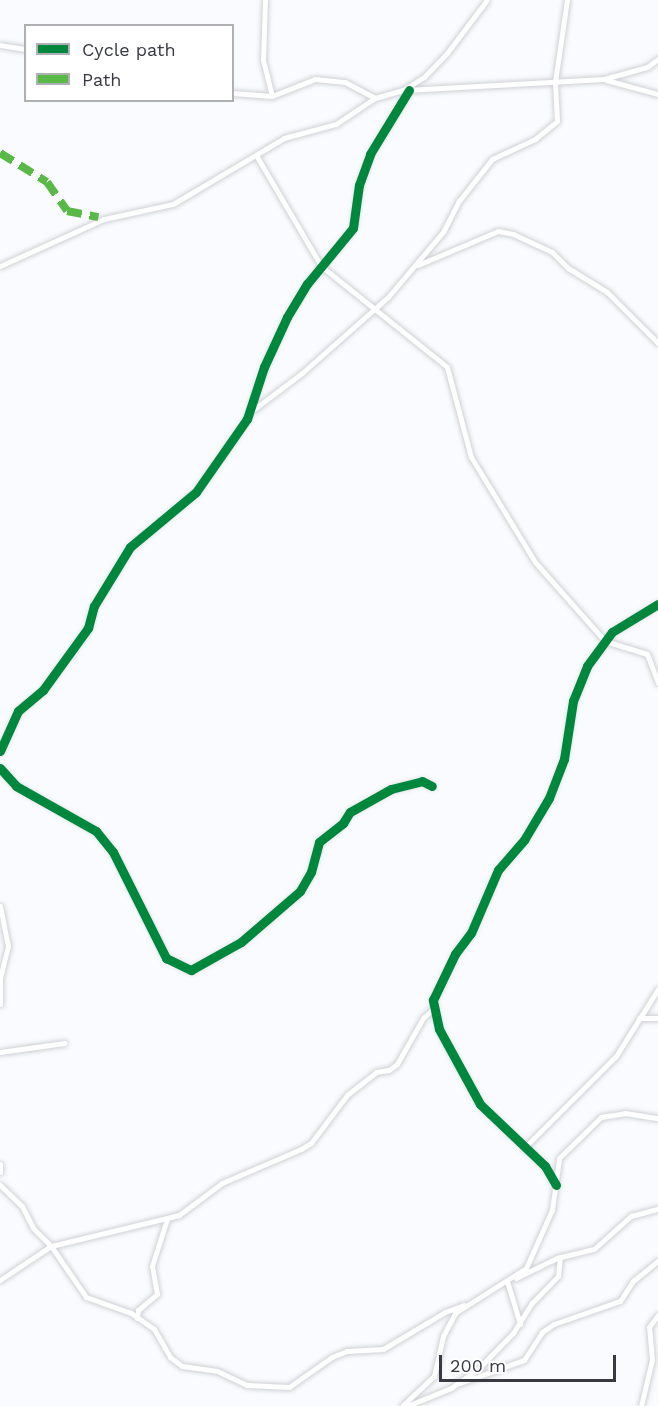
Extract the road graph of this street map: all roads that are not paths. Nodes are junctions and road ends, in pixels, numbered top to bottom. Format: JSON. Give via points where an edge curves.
{"nodes":[{"id":1,"x":265,"y":0,"type":"edge"},
{"id":2,"x":487,"y":0,"type":"edge"},
{"id":3,"x":567,"y":0,"type":"edge"},
{"id":4,"x":0,"y":45,"type":"edge"},
{"id":5,"x":24,"y":49,"type":"edge"},
{"id":6,"x":658,"y":60,"type":"edge"},
{"id":7,"x":604,"y":79,"type":"junction"},
{"id":8,"x":555,"y":82,"type":"junction"},
{"id":9,"x":406,"y":90,"type":"junction"},
{"id":10,"x":234,"y":93,"type":"edge"},
{"id":11,"x":658,"y":94,"type":"edge"},
{"id":12,"x":272,"y":96,"type":"junction"},
{"id":13,"x":375,"y":98,"type":"junction"},
{"id":14,"x":256,"y":155,"type":"junction"},
{"id":15,"x":0,"y":266,"type":"edge"},
{"id":16,"x":321,"y":266,"type":"junction"},
{"id":17,"x":417,"y":266,"type":"junction"},
{"id":18,"x":375,"y":308,"type":"junction"},
{"id":19,"x":658,"y":344,"type":"edge"},
{"id":20,"x":252,"y":411,"type":"junction"},
{"id":21,"x":658,"y":604,"type":"edge"},
{"id":22,"x":605,"y":641,"type":"junction"},
{"id":23,"x":658,"y":683,"type":"edge"},
{"id":24,"x":0,"y":751,"type":"edge"},
{"id":25,"x":0,"y":768,"type":"edge"},
{"id":26,"x":432,"y":786,"type":"dead end"},
{"id":27,"x":0,"y":906,"type":"edge"},
{"id":28,"x":1,"y":916,"type":"edge"},
{"id":29,"x":658,"y":989,"type":"edge"},
{"id":30,"x":0,"y":1004,"type":"edge"},
{"id":31,"x":433,"y":1009,"type":"junction"},
{"id":32,"x":639,"y":1018,"type":"junction"},
{"id":33,"x":658,"y":1018,"type":"edge"},
{"id":34,"x":64,"y":1042,"type":"dead end"},
{"id":35,"x":0,"y":1052,"type":"edge"},
{"id":36,"x":658,"y":1118,"type":"edge"},
{"id":37,"x":524,"y":1148,"type":"junction"},
{"id":38,"x":0,"y":1164,"type":"edge"},
{"id":39,"x":0,"y":1172,"type":"edge"},
{"id":40,"x":0,"y":1185,"type":"edge"},
{"id":41,"x":556,"y":1185,"type":"junction"},
{"id":42,"x":658,"y":1209,"type":"edge"},
{"id":43,"x":168,"y":1218,"type":"junction"},
{"id":44,"x":51,"y":1246,"type":"junction"},
{"id":45,"x":560,"y":1257,"type":"junction"},
{"id":46,"x":658,"y":1261,"type":"edge"},
{"id":47,"x":0,"y":1280,"type":"edge"},
{"id":48,"x":509,"y":1280,"type":"junction"},
{"id":49,"x":464,"y":1305,"type":"junction"},
{"id":50,"x":658,"y":1315,"type":"edge"},
{"id":51,"x":137,"y":1318,"type":"junction"},
{"id":52,"x":520,"y":1324,"type":"junction"},
{"id":53,"x":460,"y":1383,"type":"junction"},
{"id":54,"x":641,"y":1404,"type":"edge"},
{"id":55,"x":405,"y":1406,"type":"edge"},
{"id":56,"x":634,"y":1406,"type":"edge"}],
"edges":[{"from":1,"to":12,"type":"street","via":[[263,60]]},
{"from":2,"to":9,"type":"street","via":[[447,53]]},
{"from":3,"to":8,"type":"street"},
{"from":4,"to":5,"type":"street"},
{"from":6,"to":7,"type":"street"},
{"from":7,"to":8,"type":"street"},
{"from":7,"to":11,"type":"street"},
{"from":8,"to":9,"type":"street"},
{"from":8,"to":17,"type":"street","via":[[556,121],[535,139],[492,159]]},
{"from":9,"to":13,"type":"street"},
{"from":9,"to":16,"type":"street","via":[[370,153],[353,228]]},
{"from":10,"to":12,"type":"street"},
{"from":12,"to":13,"type":"street","via":[[315,79],[345,82]]},
{"from":13,"to":14,"type":"street","via":[[336,124],[284,138]]},
{"from":14,"to":15,"type":"street","via":[[173,204],[104,219]]},
{"from":14,"to":16,"type":"street"},
{"from":16,"to":18,"type":"street"},
{"from":16,"to":20,"type":"street","via":[[278,333]]},
{"from":17,"to":18,"type":"street"},
{"from":17,"to":19,"type":"street","via":[[498,231],[513,234],[552,252],[568,268],[607,292],[634,315]]},
{"from":18,"to":20,"type":"street","via":[[313,364]]},
{"from":18,"to":22,"type":"street","via":[[447,368],[475,467],[535,562]]},
{"from":20,"to":24,"type":"street","via":[[196,492],[130,547],[94,606],[88,628],[43,690],[18,711]]},
{"from":21,"to":22,"type":"street","via":[[621,625]]},
{"from":22,"to":23,"type":"street","via":[[647,654]]},
{"from":22,"to":31,"type":"street","via":[[576,690],[564,759],[549,798],[524,840],[498,870],[471,933],[455,954],[433,997]]},
{"from":25,"to":26,"type":"street","via":[[16,786],[96,831],[113,852],[166,958],[191,970],[241,942],[296,896],[307,881],[319,842],[343,824],[350,812],[391,789],[422,781]]},
{"from":27,"to":28,"type":"street"},
{"from":28,"to":30,"type":"street","via":[[8,946],[0,979]]},
{"from":29,"to":32,"type":"street"},
{"from":31,"to":37,"type":"street","via":[[480,1104]]},
{"from":31,"to":43,"type":"street","via":[[423,1018],[397,1064],[376,1072],[347,1095],[311,1143],[274,1164],[222,1183],[189,1209]]},
{"from":32,"to":33,"type":"street"},
{"from":32,"to":37,"type":"street","via":[[612,1060]]},
{"from":34,"to":35,"type":"street"},
{"from":36,"to":41,"type":"street","via":[[625,1113],[601,1117],[559,1158]]},
{"from":37,"to":41,"type":"street","via":[[545,1167]]},
{"from":38,"to":39,"type":"street"},
{"from":40,"to":44,"type":"street","via":[[20,1203],[33,1228]]},
{"from":41,"to":48,"type":"street","via":[[552,1210],[526,1268]]},
{"from":42,"to":45,"type":"street","via":[[631,1216],[594,1249]]},
{"from":43,"to":44,"type":"street"},
{"from":43,"to":51,"type":"street","via":[[153,1266],[157,1294],[138,1310]]},
{"from":44,"to":47,"type":"street"},
{"from":44,"to":51,"type":"street","via":[[86,1297]]},
{"from":45,"to":48,"type":"street"},
{"from":45,"to":52,"type":"street","via":[[558,1276]]},
{"from":46,"to":53,"type":"street","via":[[633,1281],[620,1301],[554,1324],[542,1332],[524,1360]]},
{"from":48,"to":49,"type":"street"},
{"from":48,"to":52,"type":"street"},
{"from":49,"to":51,"type":"street","via":[[445,1312],[397,1344],[367,1352],[347,1351],[322,1363],[303,1381],[289,1388],[274,1389],[236,1382],[206,1368],[182,1366],[170,1357],[154,1329]]},
{"from":49,"to":55,"type":"street","via":[[447,1325],[434,1376]]},
{"from":50,"to":54,"type":"street","via":[[649,1327],[652,1360]]},
{"from":52,"to":53,"type":"street"},
{"from":53,"to":55,"type":"street"},
{"from":54,"to":56,"type":"street"}]}
